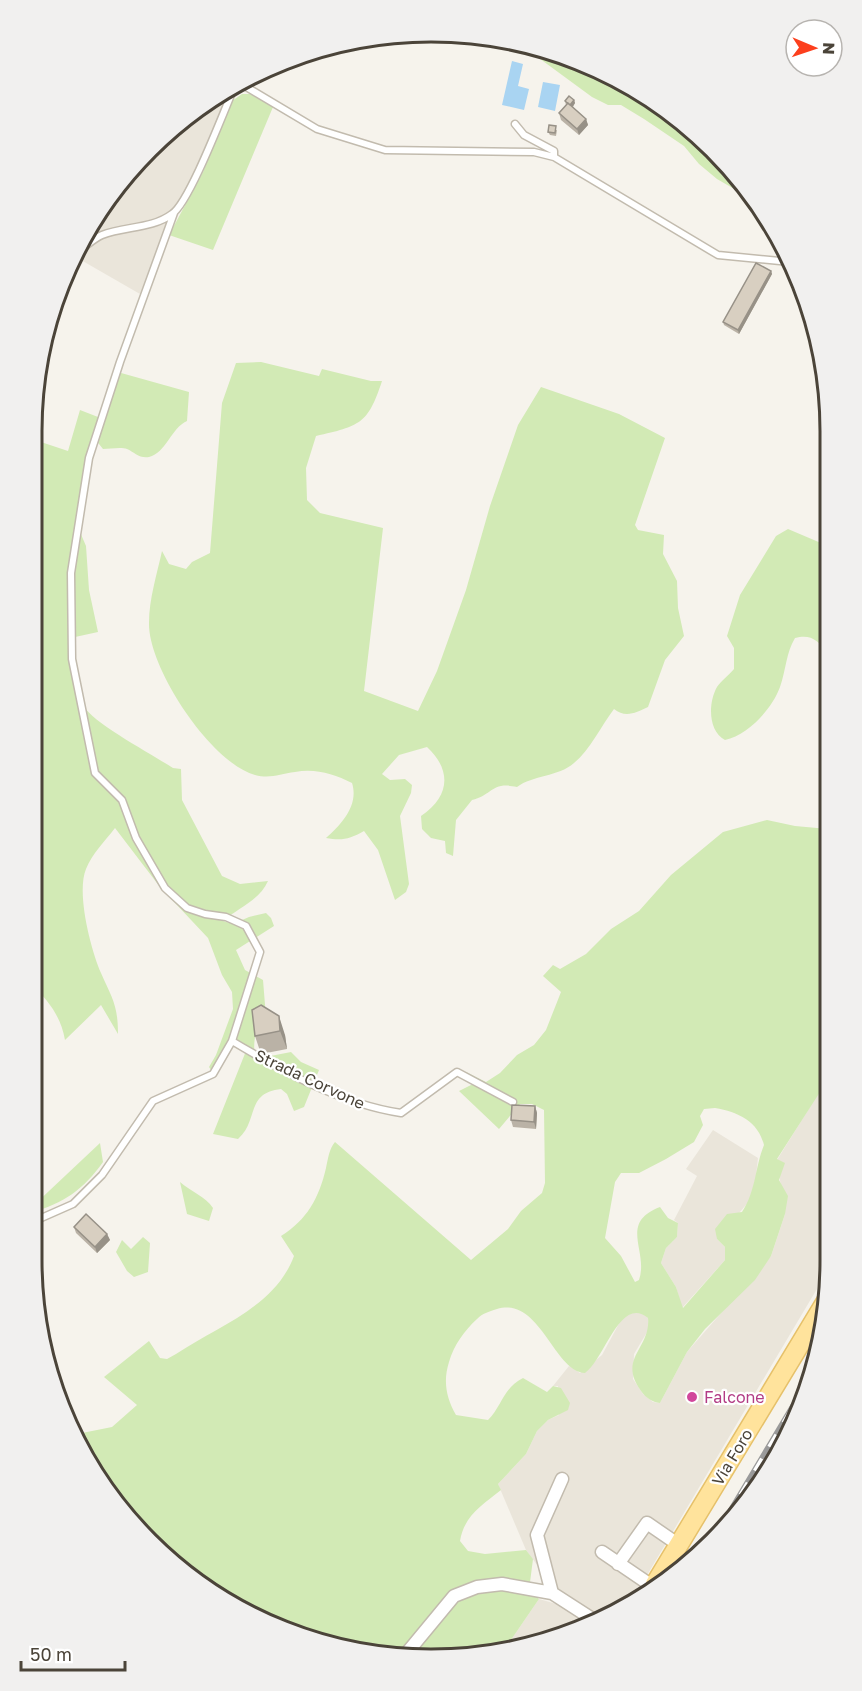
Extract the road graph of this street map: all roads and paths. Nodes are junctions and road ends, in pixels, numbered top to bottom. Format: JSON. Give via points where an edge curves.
{"nodes":[{"id":1,"x":248,"y":88,"type":"edge"},
{"id":2,"x":230,"y":98,"type":"edge"},
{"id":3,"x":516,"y":123,"type":"dead end"},
{"id":4,"x":554,"y":157,"type":"junction"},
{"id":5,"x":174,"y":213,"type":"junction"},
{"id":6,"x":91,"y":242,"type":"edge"},
{"id":7,"x":781,"y":261,"type":"edge"},
{"id":8,"x":232,"y":1041,"type":"junction"},
{"id":9,"x":513,"y":1102,"type":"dead end"},
{"id":10,"x":42,"y":1218,"type":"edge"},
{"id":11,"x":816,"y":1318,"type":"edge"},
{"id":12,"x":562,"y":1479,"type":"dead end"},
{"id":13,"x":679,"y":1545,"type":"junction"},
{"id":14,"x":602,"y":1552,"type":"dead end"},
{"id":15,"x":618,"y":1563,"type":"junction"},
{"id":16,"x":661,"y":1574,"type":"edge"},
{"id":17,"x":649,"y":1582,"type":"edge"},
{"id":18,"x":552,"y":1593,"type":"junction"},
{"id":19,"x":587,"y":1616,"type":"edge"},
{"id":20,"x":411,"y":1648,"type":"edge"}],
"edges":[{"from":1,"to":4,"type":"lane","via":[[317,129],[385,150],[534,152]]},
{"from":2,"to":5,"type":"lane","via":[[201,166]]},
{"from":3,"to":4,"type":"lane","via":[[524,135],[554,151]]},
{"from":4,"to":7,"type":"lane","via":[[718,255]]},
{"from":5,"to":6,"type":"lane","via":[[159,221],[101,235]]},
{"from":5,"to":8,"type":"lane","via":[[89,458],[71,573],[72,659],[95,773],[122,800],[136,838],[165,888],[187,908],[226,916],[246,926],[260,952]]},
{"from":8,"to":9,"type":"lane","name":"Strada Corvone","via":[[296,1076],[377,1110],[401,1113],[457,1072]]},
{"from":8,"to":10,"type":"lane","via":[[213,1074],[153,1101],[102,1175],[73,1204]]},
{"from":11,"to":13,"type":"main road","name":"Via Foro"},
{"from":12,"to":18,"type":"street","via":[[537,1535]]},
{"from":13,"to":15,"type":"street","via":[[647,1523]]},
{"from":13,"to":16,"type":"main road","name":"Via Foro"},
{"from":14,"to":15,"type":"street"},
{"from":15,"to":17,"type":"street"},
{"from":18,"to":19,"type":"street"},
{"from":18,"to":20,"type":"street","via":[[502,1584],[477,1587],[454,1596]]}]}
